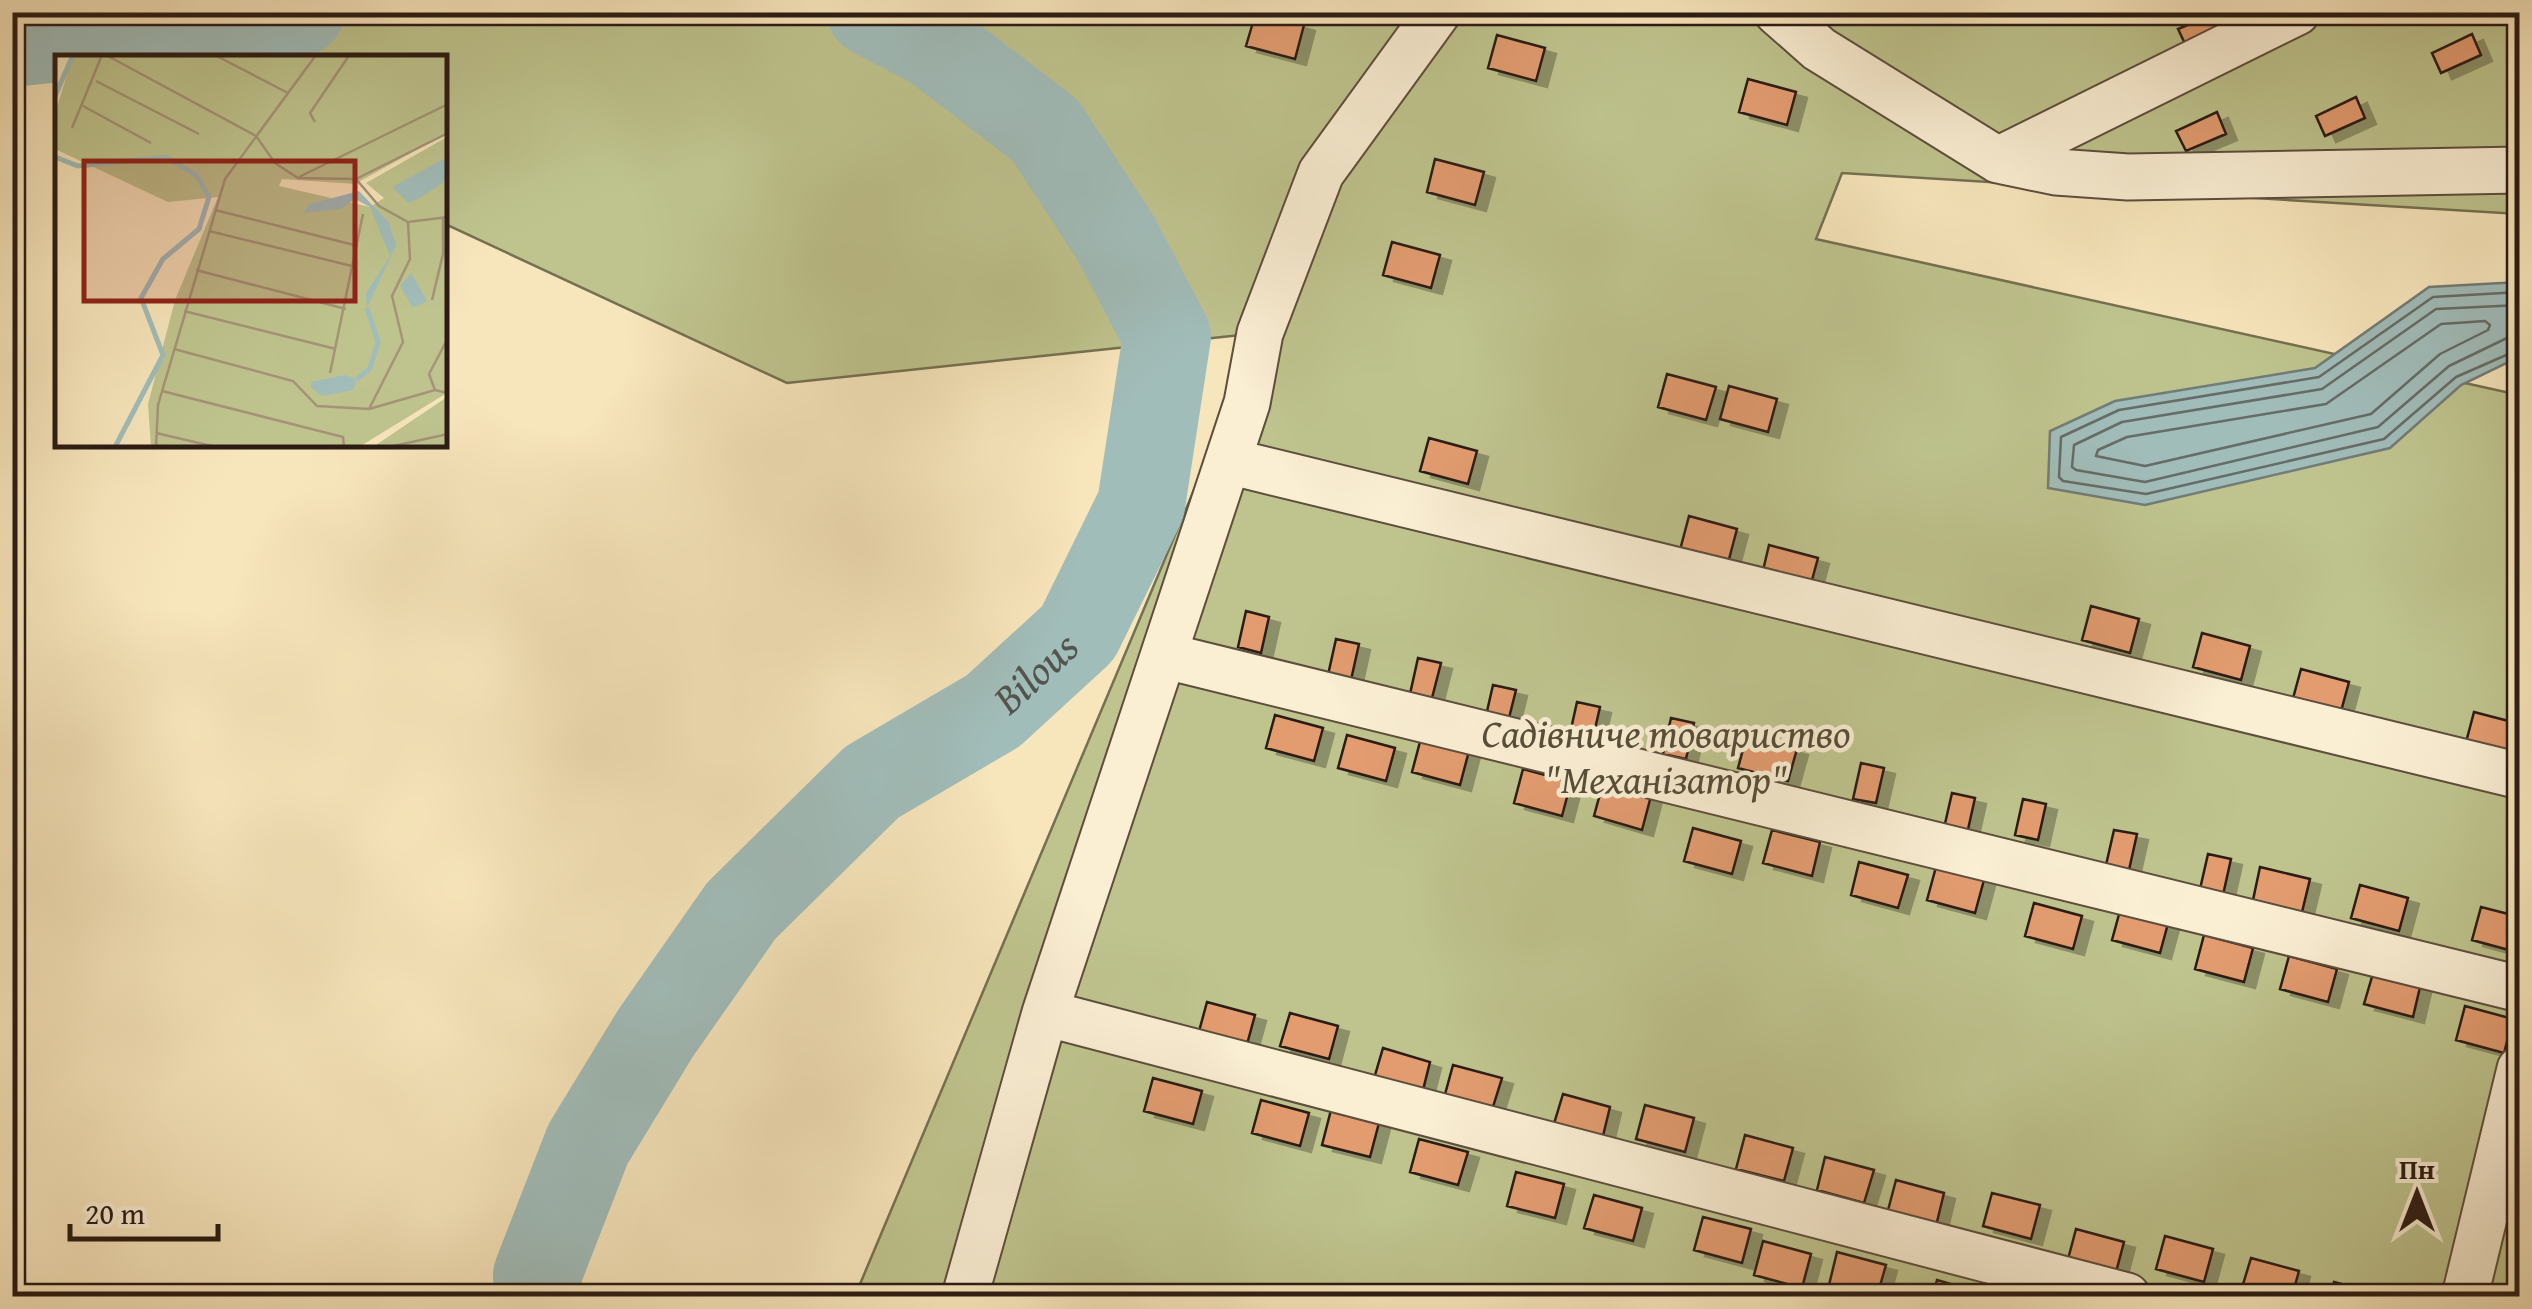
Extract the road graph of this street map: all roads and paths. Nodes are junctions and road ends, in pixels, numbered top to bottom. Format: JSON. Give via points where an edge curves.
{"nodes":[{"id":1,"x":1438,"y":12,"type":"edge"},
{"id":2,"x":1777,"y":12,"type":"edge"},
{"id":3,"x":2297,"y":12,"type":"edge"},
{"id":4,"x":1998,"y":160,"type":"junction"},
{"id":5,"x":2520,"y":170,"type":"edge"},
{"id":6,"x":1228,"y":461,"type":"junction"},
{"id":7,"x":1166,"y":656,"type":"junction"},
{"id":8,"x":2520,"y":776,"type":"edge"},
{"id":9,"x":2520,"y":989,"type":"edge"},
{"id":10,"x":1045,"y":1014,"type":"junction"},
{"id":11,"x":2520,"y":1069,"type":"edge"},
{"id":12,"x":965,"y":1296,"type":"edge"},
{"id":13,"x":2127,"y":1296,"type":"edge"},
{"id":14,"x":2465,"y":1296,"type":"edge"}],
"edges":[{"from":1,"to":6,"type":"street","via":[[1321,174],[1260,333]]},
{"from":2,"to":4,"type":"street","via":[[1819,49]]},
{"from":3,"to":4,"type":"street"},
{"from":4,"to":5,"type":"street","via":[[2128,178]]},
{"from":6,"to":7,"type":"street"},
{"from":6,"to":8,"type":"street"},
{"from":7,"to":9,"type":"street"},
{"from":7,"to":10,"type":"street"},
{"from":10,"to":12,"type":"street"},
{"from":10,"to":13,"type":"street"},
{"from":11,"to":14,"type":"street"}]}
